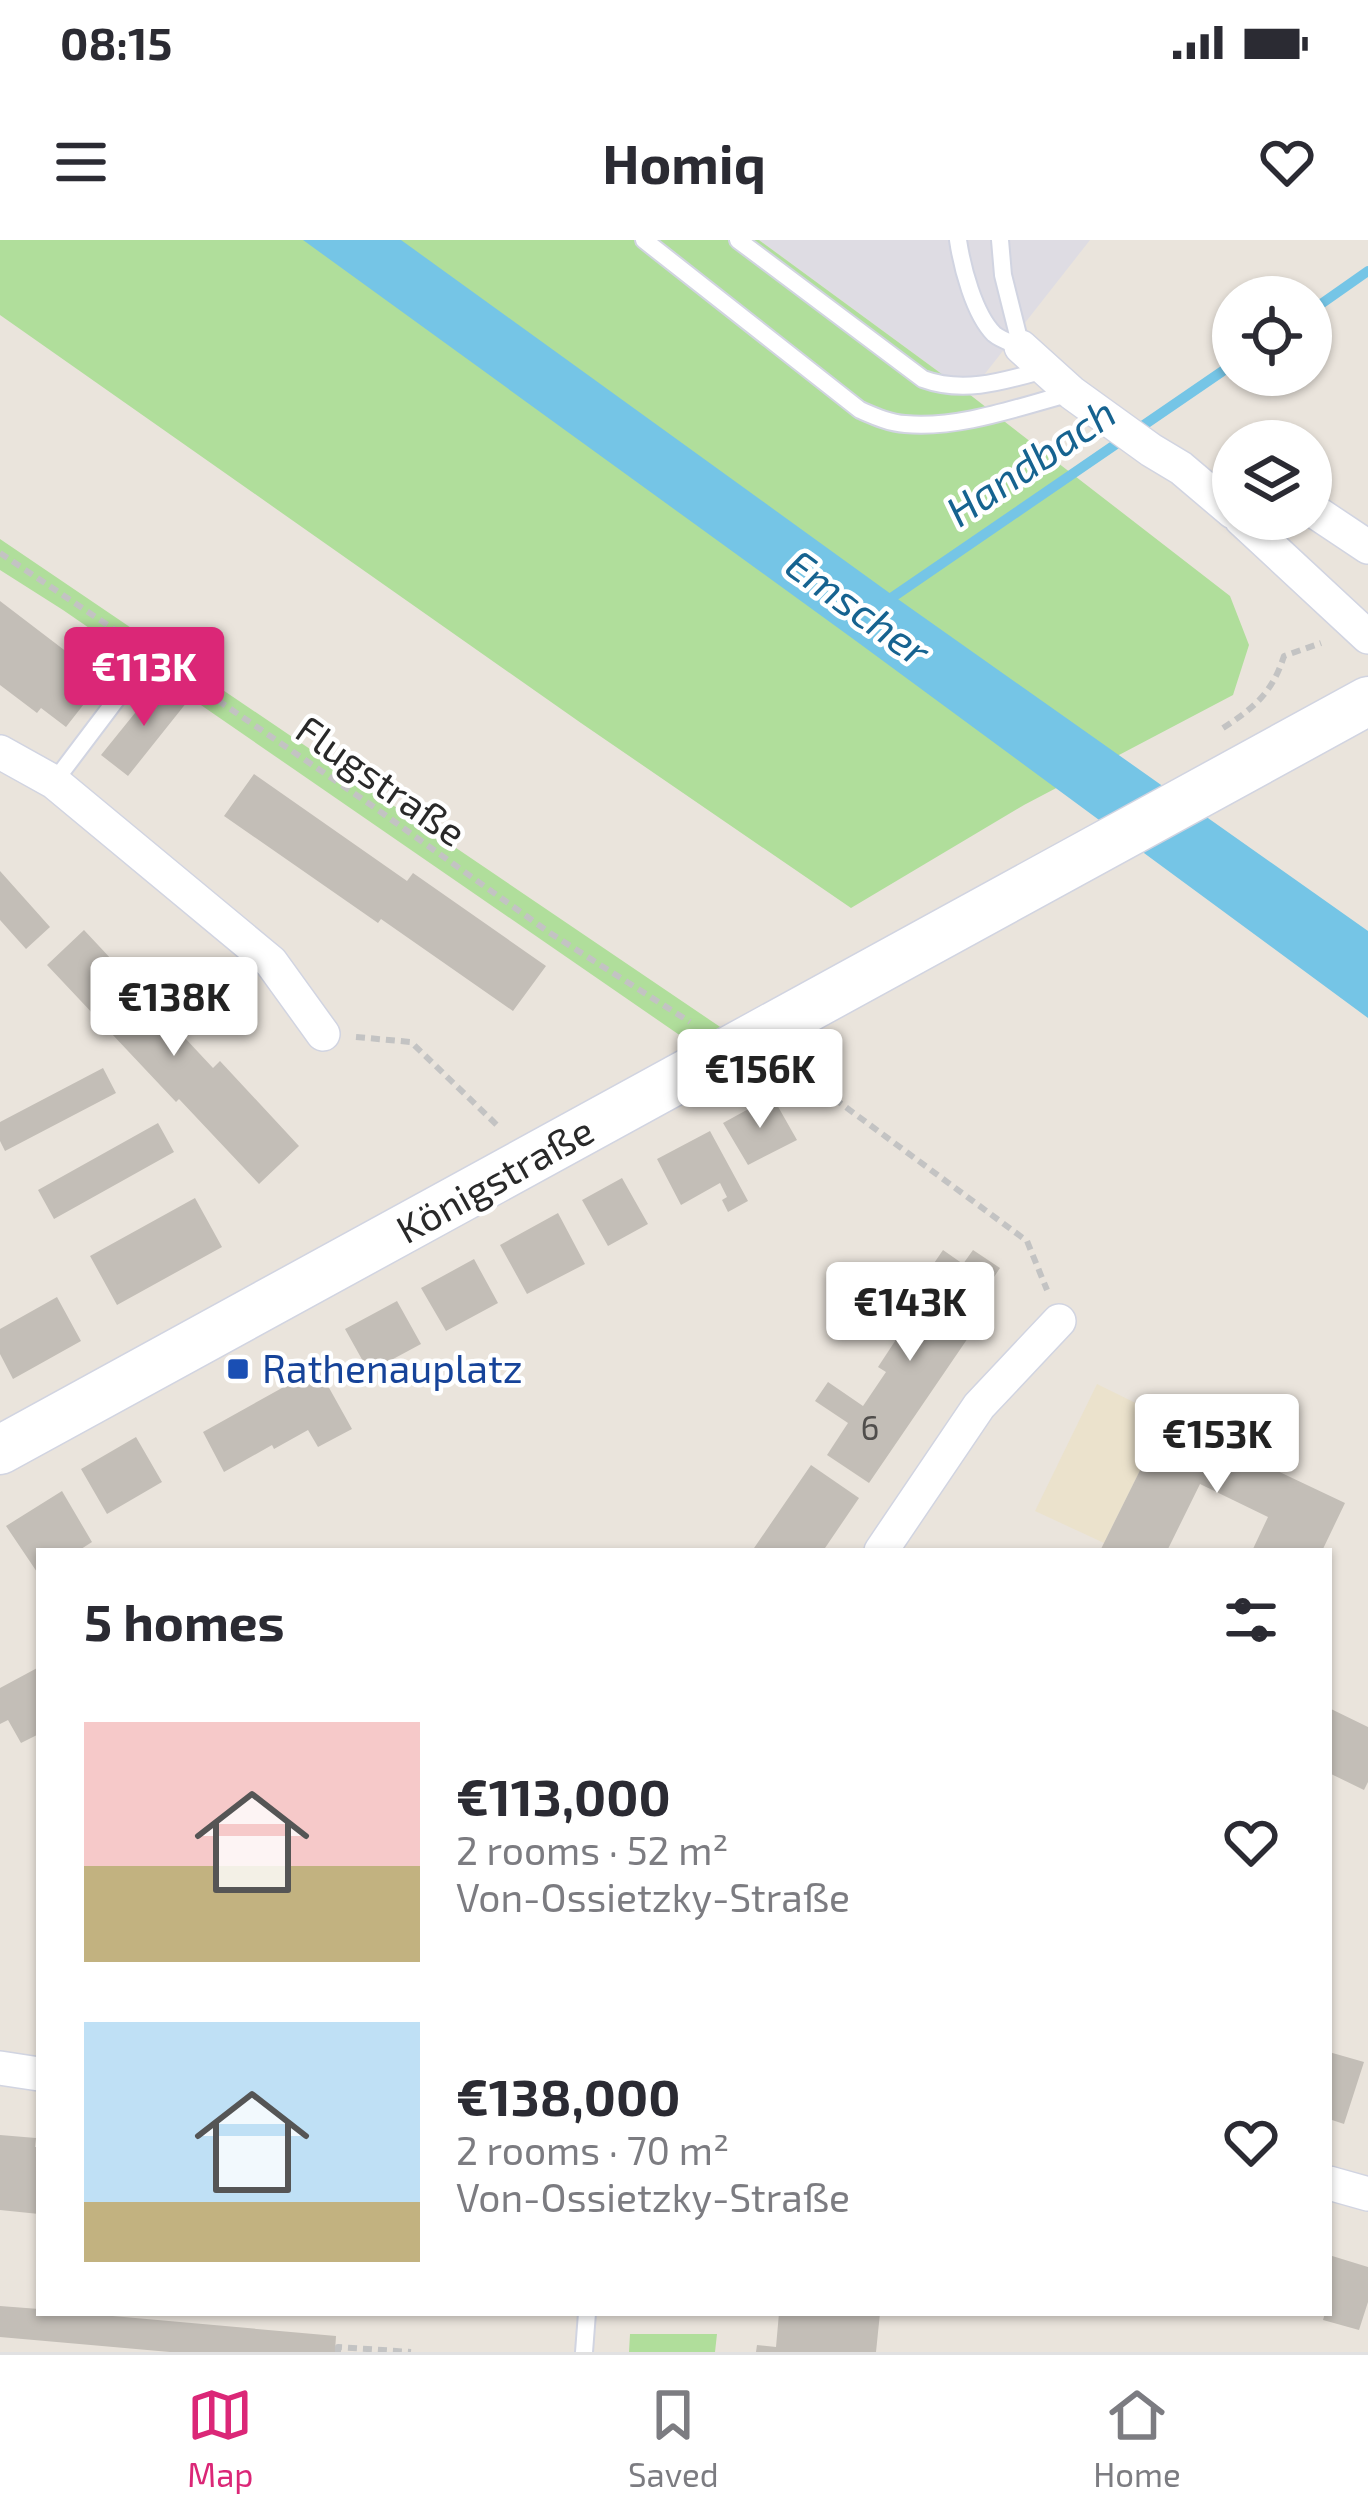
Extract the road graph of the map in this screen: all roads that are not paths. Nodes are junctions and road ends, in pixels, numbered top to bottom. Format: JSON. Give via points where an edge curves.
{"nodes":[{"id":1,"x":644,"y":240,"type":"edge"},
{"id":2,"x":738,"y":240,"type":"edge"},
{"id":3,"x":958,"y":240,"type":"edge"},
{"id":4,"x":1000,"y":240,"type":"edge"},
{"id":5,"x":1032,"y":359,"type":"junction"},
{"id":6,"x":1072,"y":393,"type":"junction"},
{"id":7,"x":1181,"y":468,"type":"junction"},
{"id":8,"x":1212,"y":476,"type":"edge"},
{"id":9,"x":1212,"y":494,"type":"edge"},
{"id":10,"x":1332,"y":514,"type":"edge"},
{"id":11,"x":1332,"y":522,"type":"edge"},
{"id":12,"x":1368,"y":523,"type":"edge"},
{"id":13,"x":1263,"y":540,"type":"edge"},
{"id":14,"x":1368,"y":547,"type":"edge"},
{"id":15,"x":1368,"y":637,"type":"edge"},
{"id":16,"x":134,"y":676,"type":"dead end"},
{"id":17,"x":1368,"y":701,"type":"edge"},
{"id":18,"x":0,"y":752,"type":"edge"},
{"id":19,"x":54,"y":782,"type":"junction"},
{"id":20,"x":322,"y":1034,"type":"road end"},
{"id":21,"x":1059,"y":1321,"type":"road end"},
{"id":22,"x":0,"y":1450,"type":"edge"},
{"id":23,"x":882,"y":1548,"type":"edge"},
{"id":24,"x":0,"y":2068,"type":"edge"},
{"id":25,"x":36,"y":2074,"type":"edge"},
{"id":26,"x":1332,"y":2184,"type":"edge"},
{"id":27,"x":1368,"y":2194,"type":"edge"},
{"id":28,"x":587,"y":2316,"type":"edge"},
{"id":29,"x":584,"y":2352,"type":"edge"}],
"edges":[{"from":1,"to":6,"type":"lane","via":[[881,419],[974,418]]},
{"from":2,"to":5,"type":"lane","via":[[923,379],[972,387]]},
{"from":3,"to":5,"type":"lane","via":[[984,320]]},
{"from":4,"to":5,"type":"lane","via":[[1003,275]]},
{"from":5,"to":6,"type":"street"},
{"from":6,"to":7,"type":"street"},
{"from":7,"to":8,"type":"street"},
{"from":7,"to":9,"type":"street"},
{"from":10,"to":12,"type":"street"},
{"from":11,"to":14,"type":"street"},
{"from":13,"to":15,"type":"street"},
{"from":16,"to":19,"type":"lane"},
{"from":17,"to":22,"type":"main road","name":"Königstraße"},
{"from":18,"to":19,"type":"street"},
{"from":19,"to":20,"type":"street","via":[[271,962]]},
{"from":21,"to":23,"type":"street","via":[[979,1406]]},
{"from":24,"to":25,"type":"street"},
{"from":26,"to":27,"type":"street"},
{"from":28,"to":29,"type":"lane"}]}
